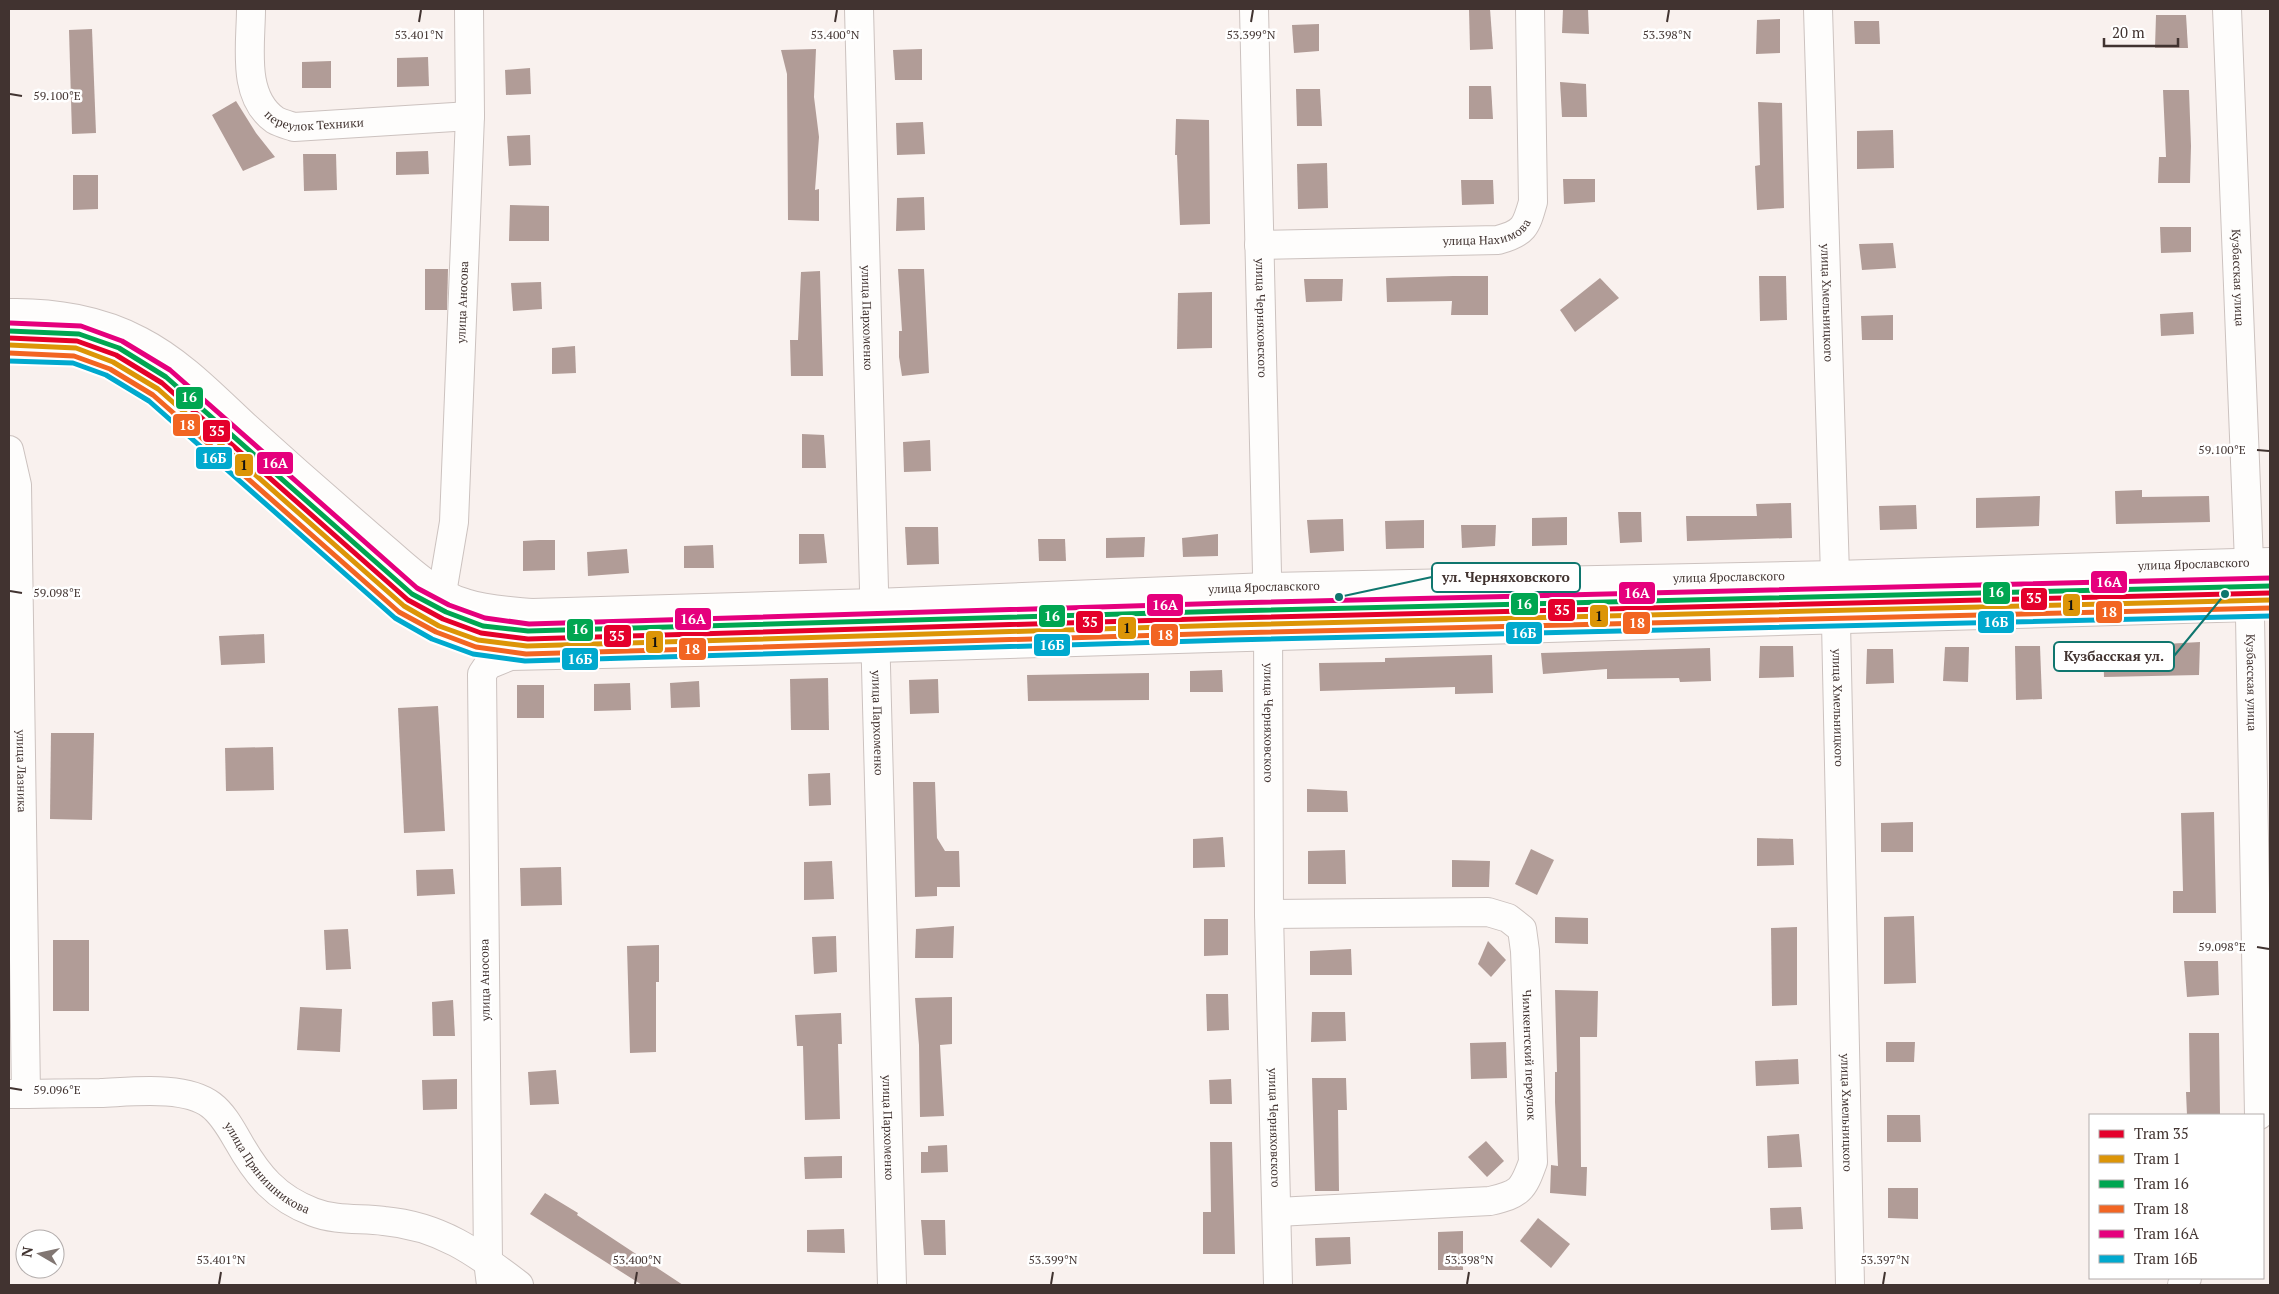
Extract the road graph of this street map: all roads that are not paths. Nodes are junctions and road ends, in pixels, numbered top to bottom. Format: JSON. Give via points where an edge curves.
{"nodes":[{"id":1,"x":250,"y":9,"type":"edge"},
{"id":2,"x":469,"y":9,"type":"edge"},
{"id":3,"x":859,"y":9,"type":"edge"},
{"id":4,"x":1254,"y":9,"type":"edge"},
{"id":5,"x":1530,"y":9,"type":"edge"},
{"id":6,"x":1818,"y":9,"type":"edge"},
{"id":7,"x":2226,"y":9,"type":"edge"},
{"id":8,"x":470,"y":116,"type":"junction"},
{"id":9,"x":1260,"y":245,"type":"junction"},
{"id":10,"x":9,"y":313,"type":"edge"},
{"id":11,"x":9,"y":450,"type":"edge"},
{"id":12,"x":2260,"y":562,"type":"edge"},
{"id":13,"x":1834,"y":575,"type":"junction"},
{"id":14,"x":1268,"y":587,"type":"junction"},
{"id":15,"x":442,"y":593,"type":"junction"},
{"id":16,"x":876,"y":603,"type":"junction"},
{"id":17,"x":2250,"y":607,"type":"junction"},
{"id":18,"x":1836,"y":619,"type":"junction"},
{"id":19,"x":1268,"y":636,"type":"junction"},
{"id":20,"x":877,"y":648,"type":"junction"},
{"id":21,"x":1269,"y":914,"type":"junction"},
{"id":22,"x":17,"y":1094,"type":"edge"},
{"id":23,"x":2259,"y":1114,"type":"edge"},
{"id":24,"x":1277,"y":1212,"type":"junction"},
{"id":25,"x":489,"y":1273,"type":"edge"},
{"id":26,"x":518,"y":1285,"type":"edge"},
{"id":27,"x":892,"y":1285,"type":"edge"},
{"id":28,"x":1278,"y":1285,"type":"edge"},
{"id":29,"x":1850,"y":1285,"type":"edge"}],
"edges":[{"from":1,"to":8,"type":"street","name":"переулок Техники","via":[[254,92],[263,108],[276,120],[294,127]]},
{"from":2,"to":8,"type":"street","name":"улица Аносова"},
{"from":3,"to":16,"type":"street","name":"улица Пархоменко"},
{"from":4,"to":9,"type":"street","name":"улица Черняховского"},
{"from":5,"to":9,"type":"street","name":"улица Нахимова","via":[[1532,202],[1527,224],[1517,235],[1498,240]]},
{"from":6,"to":13,"type":"street","name":"улица Хмельницкого"},
{"from":7,"to":12,"type":"street","name":"Кузбасская улица"},
{"from":8,"to":15,"type":"street","name":"улица Аносова","via":[[454,522]]},
{"from":9,"to":14,"type":"street","name":"улица Черняховского"},
{"from":10,"to":15,"type":"street","name":"улица Ярославского","via":[[64,316],[106,327],[140,341],[179,366],[307,482],[416,575]]},
{"from":11,"to":22,"type":"street","name":"улица Лазника","via":[[17,485]]},
{"from":12,"to":13,"type":"street","name":"улица Ярославского"},
{"from":12,"to":17,"type":"street","name":"Кузбасская улица"},
{"from":13,"to":14,"type":"street","name":"улица Ярославского"},
{"from":13,"to":18,"type":"street","name":"улица Хмельницкого"},
{"from":14,"to":16,"type":"street","name":"улица Ярославского"},
{"from":14,"to":19,"type":"street","name":"улица Черняховского"},
{"from":15,"to":16,"type":"street","name":"улица Ярославского","via":[[473,605],[532,613]]},
{"from":16,"to":20,"type":"street","name":"улица Пархоменко"},
{"from":17,"to":18,"type":"street"},
{"from":17,"to":23,"type":"street","name":"Кузбасская улица"},
{"from":18,"to":19,"type":"street"},
{"from":18,"to":29,"type":"street","name":"улица Хмельницкого"},
{"from":19,"to":20,"type":"street"},
{"from":19,"to":21,"type":"street","name":"улица Черняховского"},
{"from":20,"to":25,"type":"street","name":"улица Аносова","via":[[510,656],[488,665],[482,674]]},
{"from":20,"to":27,"type":"street","name":"улица Пархоменко"},
{"from":21,"to":24,"type":"street","name":"улица Черняховского"},
{"from":21,"to":24,"type":"street","name":"Чимкентский переулок","via":[[1488,912],[1508,918],[1522,929],[1533,1162],[1524,1185],[1508,1197],[1490,1201]]},
{"from":22,"to":25,"type":"street","name":"улица Прянишникова","via":[[168,1092],[201,1098],[218,1111],[248,1160],[284,1199],[334,1218],[385,1221],[435,1230]]},
{"from":24,"to":28,"type":"street","name":"улица Черняховского"},
{"from":25,"to":26,"type":"street","name":"улица Прянишникова"}]}
